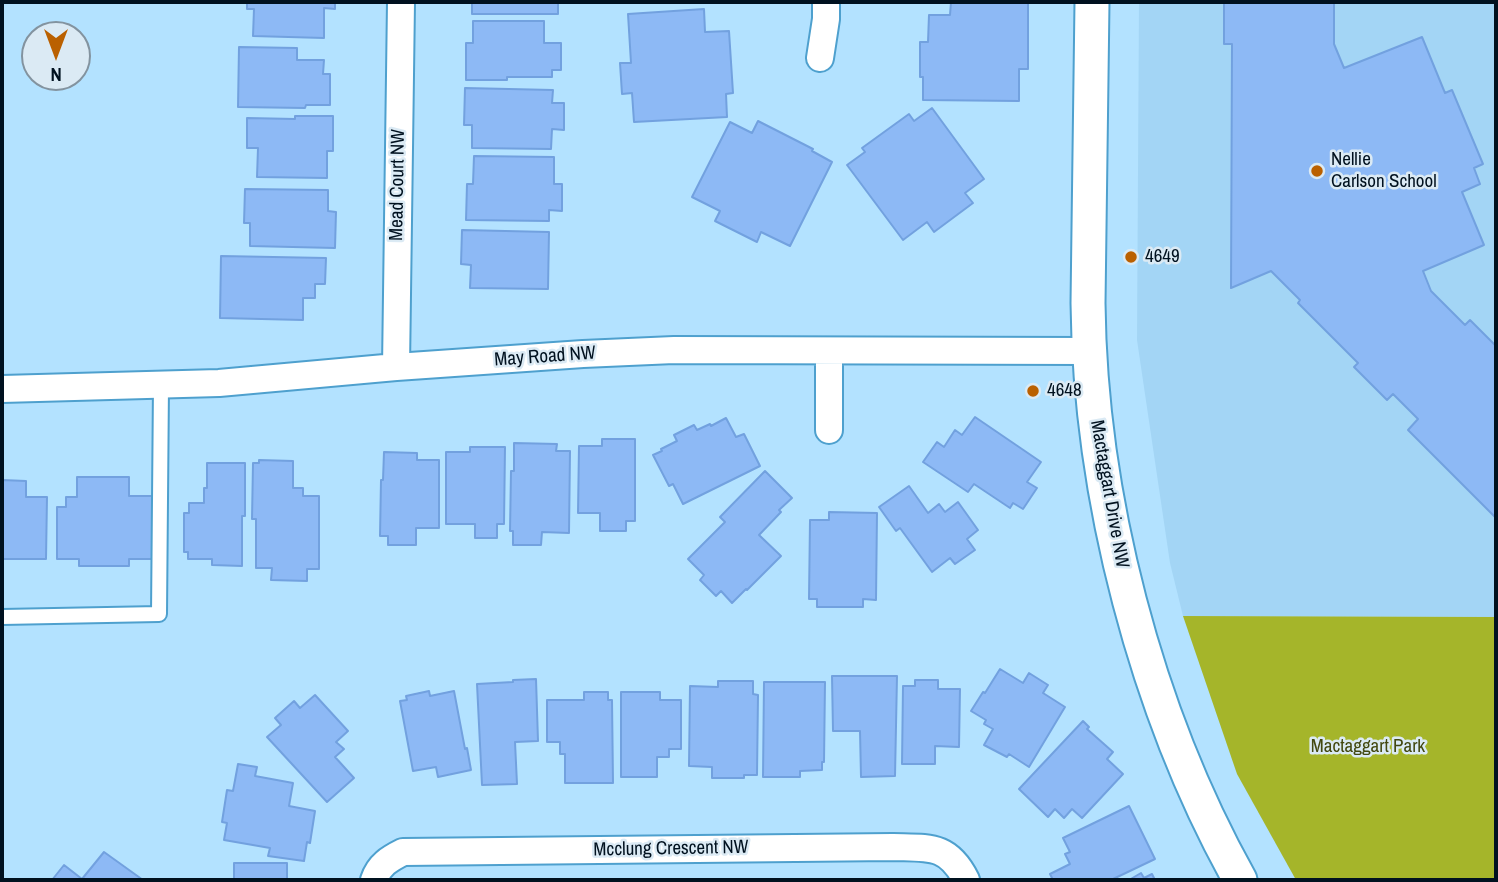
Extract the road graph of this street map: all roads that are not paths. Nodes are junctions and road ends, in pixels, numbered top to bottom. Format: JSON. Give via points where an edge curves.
{"nodes":[{"id":1,"x":401,"y":2,"type":"edge"},
{"id":2,"x":826,"y":2,"type":"edge"},
{"id":3,"x":1092,"y":2,"type":"edge"},
{"id":4,"x":820,"y":58,"type":"dead end"},
{"id":5,"x":829,"y":351,"type":"junction"},
{"id":6,"x":1089,"y":351,"type":"junction"},
{"id":7,"x":396,"y":368,"type":"junction"},
{"id":8,"x":161,"y":385,"type":"junction"},
{"id":9,"x":2,"y":389,"type":"edge"},
{"id":10,"x":829,"y":430,"type":"dead end"},
{"id":11,"x":2,"y":617,"type":"edge"},
{"id":12,"x":374,"y":880,"type":"edge"},
{"id":13,"x":966,"y":880,"type":"edge"},
{"id":14,"x":1240,"y":880,"type":"edge"}],
"edges":[{"from":1,"to":7,"type":"street","name":"Mead Court NW"},
{"from":2,"to":4,"type":"street"},
{"from":3,"to":6,"type":"street","name":"Mactaggart Drive NW"},
{"from":5,"to":6,"type":"street","name":"May Road NW"},
{"from":5,"to":7,"type":"street","name":"May Road NW","via":[[674,350]]},
{"from":5,"to":10,"type":"street"},
{"from":6,"to":14,"type":"street","name":"Mactaggart Drive NW","via":[[1111,518],[1144,653],[1183,759]]},
{"from":7,"to":8,"type":"street","name":"May Road NW"},
{"from":8,"to":9,"type":"street","name":"May Road NW"},
{"from":8,"to":11,"type":"lane","via":[[159,614]]},
{"from":12,"to":13,"type":"street","name":"Mcclung Crescent NW","via":[[383,864],[403,852],[893,847],[941,851]]}]}
